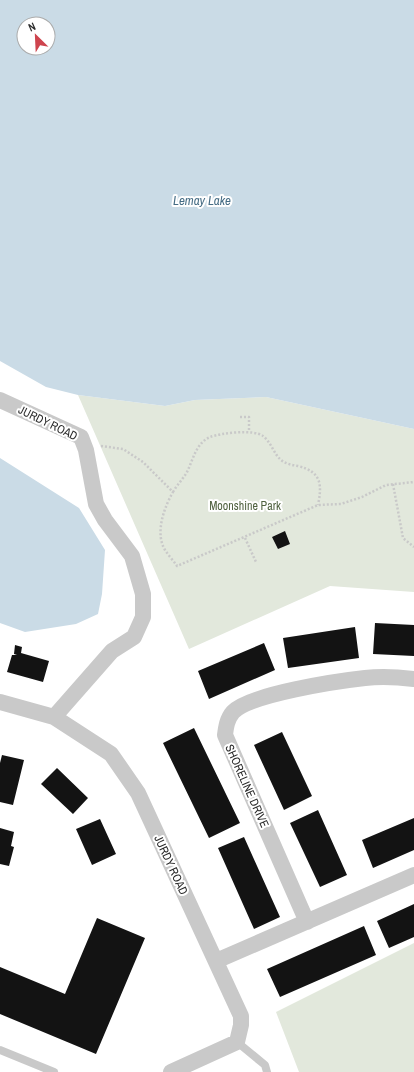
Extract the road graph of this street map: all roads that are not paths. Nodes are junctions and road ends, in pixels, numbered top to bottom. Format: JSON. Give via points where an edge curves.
{"nodes":[{"id":1,"x":0,"y":400,"type":"edge"},
{"id":2,"x":414,"y":679,"type":"edge"},
{"id":3,"x":0,"y":702,"type":"edge"},
{"id":4,"x":54,"y":717,"type":"junction"},
{"id":5,"x":414,"y":875,"type":"edge"},
{"id":6,"x":306,"y":922,"type":"junction"},
{"id":7,"x":216,"y":961,"type":"junction"},
{"id":8,"x":237,"y":1042,"type":"junction"},
{"id":9,"x":0,"y":1050,"type":"edge"},
{"id":10,"x":54,"y":1072,"type":"edge"},
{"id":11,"x":171,"y":1072,"type":"edge"},
{"id":12,"x":267,"y":1072,"type":"edge"}],
"edges":[{"from":1,"to":4,"type":"street","name":"JURDY ROAD","via":[[81,437],[86,450],[96,504],[132,556],[143,594],[143,618],[134,637],[112,651]]},
{"from":2,"to":6,"type":"street","name":"SHORELINE DRIVE","via":[[366,678],[304,687],[249,702],[233,712],[227,722],[225,735]]},
{"from":3,"to":4,"type":"street","name":"JURDY ROAD"},
{"from":4,"to":7,"type":"street","name":"JURDY ROAD","via":[[110,754],[138,793]]},
{"from":5,"to":6,"type":"street"},
{"from":6,"to":7,"type":"street"},
{"from":7,"to":8,"type":"street","name":"JURDY ROAD","via":[[241,1016]]},
{"from":8,"to":11,"type":"street"},
{"from":8,"to":12,"type":"lane","via":[[265,1065]]},
{"from":9,"to":10,"type":"lane"}]}
